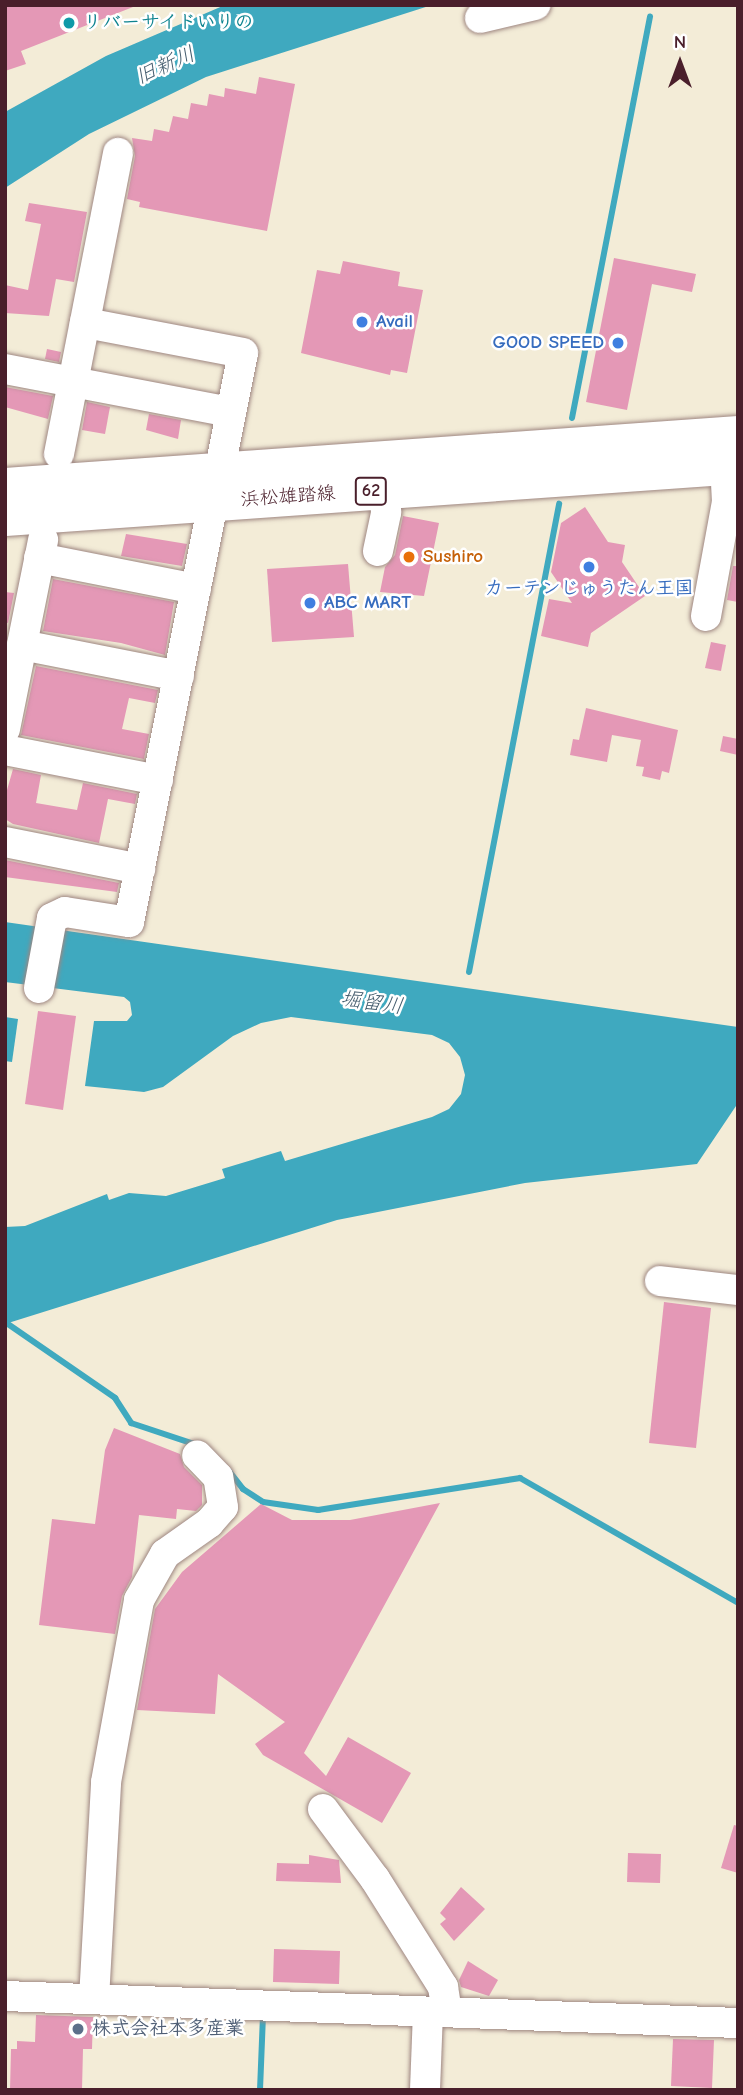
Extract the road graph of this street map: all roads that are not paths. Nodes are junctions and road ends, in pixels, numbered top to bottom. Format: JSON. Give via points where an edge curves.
{"nodes":[{"id":1,"x":535,"y":5,"type":"edge"},
{"id":2,"x":480,"y":18,"type":"dead end"},
{"id":3,"x":118,"y":153,"type":"dead end"},
{"id":4,"x":85,"y":323,"type":"junction"},
{"id":5,"x":5,"y":369,"type":"edge"},
{"id":6,"x":73,"y":382,"type":"junction"},
{"id":7,"x":232,"y":412,"type":"junction"},
{"id":8,"x":59,"y":454,"type":"dead end"},
{"id":9,"x":734,"y":455,"type":"edge"},
{"id":10,"x":5,"y":486,"type":"edge"},
{"id":11,"x":217,"y":486,"type":"junction"},
{"id":12,"x":384,"y":490,"type":"junction"},
{"id":13,"x":732,"y":503,"type":"edge"},
{"id":14,"x":5,"y":517,"type":"edge"},
{"id":15,"x":378,"y":551,"type":"dead end"},
{"id":16,"x":196,"y":589,"type":"junction"},
{"id":17,"x":706,"y":615,"type":"dead end"},
{"id":18,"x":22,"y":645,"type":"junction"},
{"id":19,"x":179,"y":676,"type":"junction"},
{"id":20,"x":5,"y":729,"type":"edge"},
{"id":21,"x":5,"y":750,"type":"edge"},
{"id":22,"x":158,"y":780,"type":"junction"},
{"id":23,"x":5,"y":842,"type":"edge"},
{"id":24,"x":140,"y":869,"type":"junction"},
{"id":25,"x":39,"y":988,"type":"dead end"},
{"id":26,"x":660,"y":1281,"type":"dead end"},
{"id":27,"x":738,"y":1290,"type":"edge"},
{"id":28,"x":197,"y":1455,"type":"dead end"},
{"id":29,"x":323,"y":1809,"type":"dead end"},
{"id":30,"x":5,"y":1996,"type":"edge"},
{"id":31,"x":94,"y":1999,"type":"junction"},
{"id":32,"x":438,"y":2012,"type":"junction"},
{"id":33,"x":738,"y":2023,"type":"edge"},
{"id":34,"x":425,"y":2090,"type":"edge"}],
"edges":[{"from":1,"to":2,"type":"street"},
{"from":3,"to":4,"type":"street"},
{"from":4,"to":6,"type":"street"},
{"from":4,"to":7,"type":"street","via":[[243,353]]},
{"from":5,"to":6,"type":"street"},
{"from":6,"to":7,"type":"street"},
{"from":6,"to":8,"type":"street"},
{"from":7,"to":11,"type":"street"},
{"from":9,"to":11,"type":"main road","name":"浜松雄踏線","number":"62"},
{"from":9,"to":12,"type":"main road","name":"浜松雄踏線","number":"62"},
{"from":9,"to":13,"type":"street"},
{"from":10,"to":11,"type":"main road","name":"浜松雄踏線","number":"62"},
{"from":11,"to":12,"type":"main road","name":"浜松雄踏線","number":"62"},
{"from":11,"to":14,"type":"main road","name":"浜松雄踏線","number":"62"},
{"from":11,"to":16,"type":"street"},
{"from":12,"to":15,"type":"street","via":[[386,512]]},
{"from":13,"to":17,"type":"street"},
{"from":16,"to":18,"type":"street","via":[[41,549]]},
{"from":16,"to":19,"type":"street"},
{"from":18,"to":19,"type":"street"},
{"from":18,"to":20,"type":"street"},
{"from":19,"to":22,"type":"street"},
{"from":21,"to":22,"type":"street"},
{"from":22,"to":24,"type":"street"},
{"from":23,"to":24,"type":"street"},
{"from":24,"to":25,"type":"street","via":[[130,922],[65,912],[48,924]]},
{"from":26,"to":27,"type":"street"},
{"from":28,"to":31,"type":"street","via":[[218,1477],[223,1507],[209,1524],[165,1554],[139,1600],[104,1791]]},
{"from":29,"to":32,"type":"street","via":[[375,1879],[443,1987]]},
{"from":30,"to":31,"type":"street"},
{"from":31,"to":32,"type":"street"},
{"from":32,"to":33,"type":"street"},
{"from":32,"to":34,"type":"street"}]}
